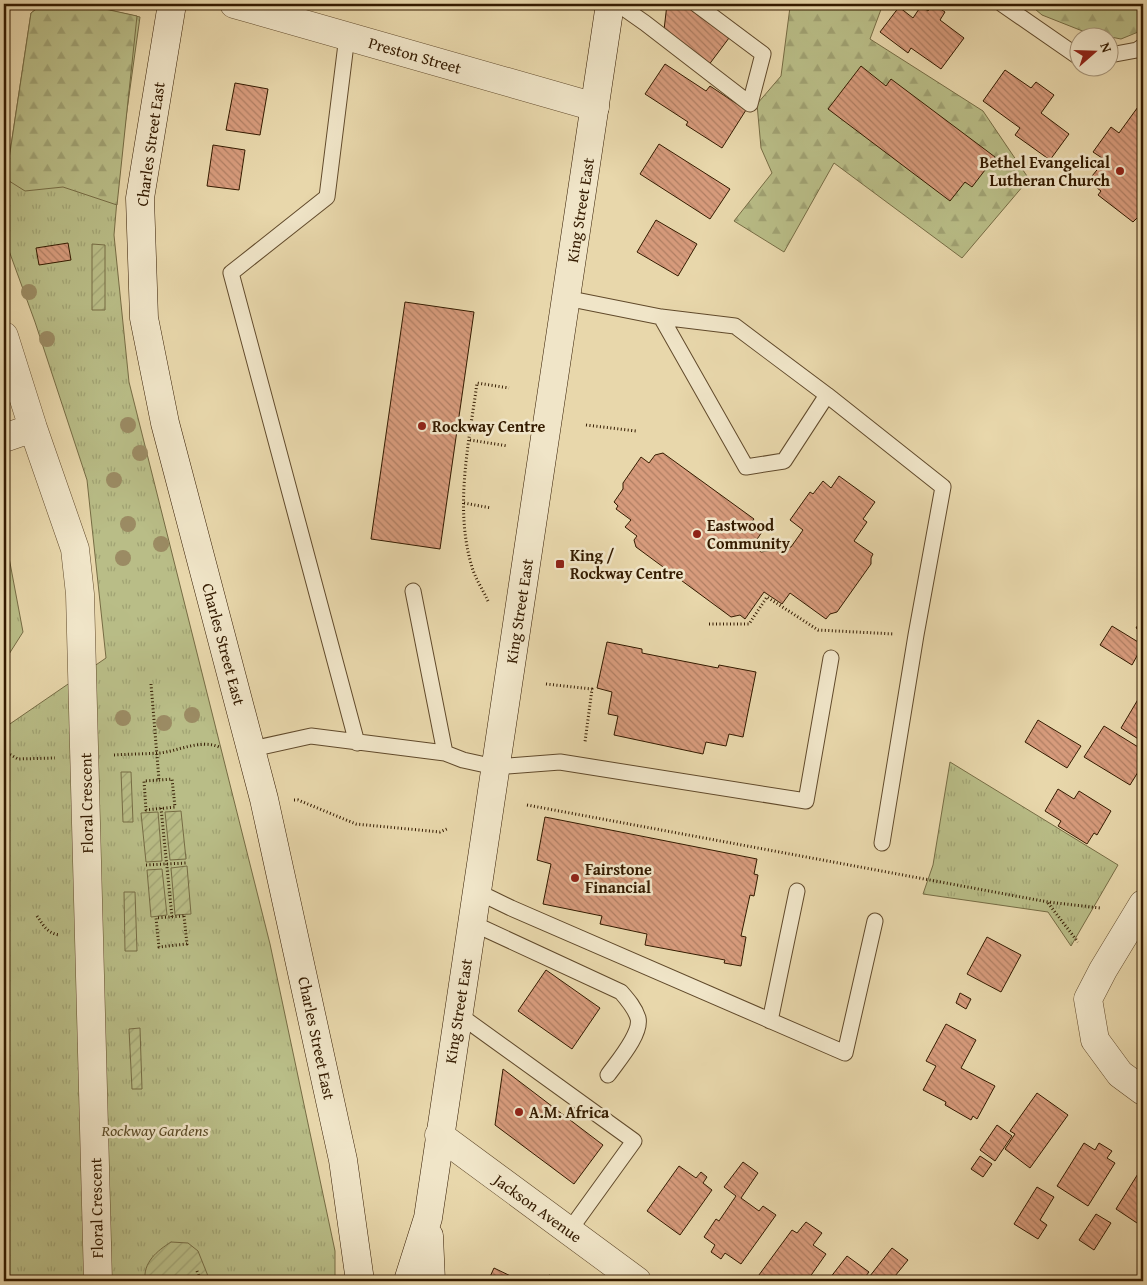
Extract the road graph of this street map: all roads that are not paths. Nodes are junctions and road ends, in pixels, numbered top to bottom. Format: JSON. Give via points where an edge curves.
{"nodes":[{"id":1,"x":172,"y":4,"type":"edge"},
{"id":2,"x":234,"y":4,"type":"edge"},
{"id":3,"x":610,"y":4,"type":"edge"},
{"id":4,"x":618,"y":4,"type":"edge"},
{"id":5,"x":696,"y":4,"type":"edge"},
{"id":6,"x":1002,"y":4,"type":"edge"},
{"id":7,"x":346,"y":36,"type":"junction"},
{"id":8,"x":1143,"y":46,"type":"edge"},
{"id":9,"x":1070,"y":51,"type":"edge"},
{"id":10,"x":1120,"y":53,"type":"edge"},
{"id":11,"x":596,"y":106,"type":"junction"},
{"id":12,"x":566,"y":298,"type":"junction"},
{"id":13,"x":661,"y":317,"type":"junction"},
{"id":14,"x":4,"y":336,"type":"edge"},
{"id":15,"x":827,"y":395,"type":"junction"},
{"id":16,"x":33,"y":428,"type":"junction"},
{"id":17,"x":4,"y":438,"type":"edge"},
{"id":18,"x":413,"y":591,"type":"dead end"},
{"id":19,"x":831,"y":658,"type":"dead end"},
{"id":20,"x":357,"y":743,"type":"junction"},
{"id":21,"x":239,"y":750,"type":"junction"},
{"id":22,"x":445,"y":753,"type":"junction"},
{"id":23,"x":495,"y":767,"type":"junction"},
{"id":24,"x":882,"y":843,"type":"dead end"},
{"id":25,"x":476,"y":891,"type":"junction"},
{"id":26,"x":797,"y":891,"type":"dead end"},
{"id":27,"x":1143,"y":904,"type":"edge"},
{"id":28,"x":875,"y":921,"type":"dead end"},
{"id":29,"x":472,"y":923,"type":"junction"},
{"id":30,"x":458,"y":1014,"type":"junction"},
{"id":31,"x":770,"y":1021,"type":"junction"},
{"id":32,"x":608,"y":1075,"type":"dead end"},
{"id":33,"x":1143,"y":1091,"type":"edge"},
{"id":34,"x":439,"y":1135,"type":"junction"},
{"id":35,"x":428,"y":1218,"type":"junction"},
{"id":36,"x":569,"y":1232,"type":"junction"},
{"id":37,"x":98,"y":1281,"type":"edge"},
{"id":38,"x":360,"y":1281,"type":"edge"},
{"id":39,"x":408,"y":1281,"type":"edge"},
{"id":40,"x":431,"y":1281,"type":"edge"},
{"id":41,"x":637,"y":1281,"type":"edge"}],
"edges":[{"from":1,"to":21,"type":"main road","name":"Charles Street East","via":[[140,198],[144,318]]},
{"from":2,"to":7,"type":"main road","name":"Preston Street"},
{"from":3,"to":11,"type":"main road","name":"King Street East"},
{"from":4,"to":5,"type":"lane","via":[[750,104],[763,54]]},
{"from":6,"to":9,"type":"lane"},
{"from":7,"to":11,"type":"main road","name":"Preston Street"},
{"from":7,"to":20,"type":"lane","via":[[327,197],[231,273]]},
{"from":8,"to":10,"type":"lane"},
{"from":11,"to":12,"type":"main road","name":"King Street East"},
{"from":12,"to":13,"type":"lane"},
{"from":12,"to":23,"type":"main road","name":"King Street East"},
{"from":13,"to":15,"type":"lane","via":[[735,326]]},
{"from":13,"to":15,"type":"lane","via":[[746,467],[784,461]]},
{"from":14,"to":16,"type":"main road","name":"Floral Crescent"},
{"from":15,"to":24,"type":"lane","via":[[943,487]]},
{"from":16,"to":17,"type":"main road"},
{"from":16,"to":37,"type":"main road","name":"Floral Crescent","via":[[75,549],[80,594]]},
{"from":18,"to":22,"type":"lane"},
{"from":19,"to":23,"type":"lane","via":[[806,801],[560,762]]},
{"from":20,"to":21,"type":"lane","via":[[312,736]]},
{"from":20,"to":22,"type":"lane"},
{"from":21,"to":38,"type":"main road","name":"Charles Street East","via":[[343,1160]]},
{"from":22,"to":23,"type":"lane"},
{"from":23,"to":25,"type":"main road","name":"King Street East"},
{"from":25,"to":29,"type":"main road","name":"King Street East"},
{"from":25,"to":31,"type":"lane"},
{"from":26,"to":31,"type":"lane"},
{"from":27,"to":33,"type":"main road","via":[[1088,999],[1095,1040],[1120,1074]]},
{"from":28,"to":31,"type":"lane","via":[[844,1054]]},
{"from":29,"to":30,"type":"main road","name":"King Street East"},
{"from":29,"to":32,"type":"lane","via":[[621,992],[638,1019],[638,1032]]},
{"from":30,"to":34,"type":"main road","name":"King Street East"},
{"from":30,"to":36,"type":"lane","via":[[634,1142]]},
{"from":34,"to":35,"type":"main road","name":"King Street East"},
{"from":34,"to":36,"type":"main road","name":"Jackson Avenue"},
{"from":35,"to":39,"type":"main road","name":"King Street East"},
{"from":35,"to":40,"type":"main road","name":"King Street East"},
{"from":36,"to":41,"type":"main road","name":"Jackson Avenue"}]}
